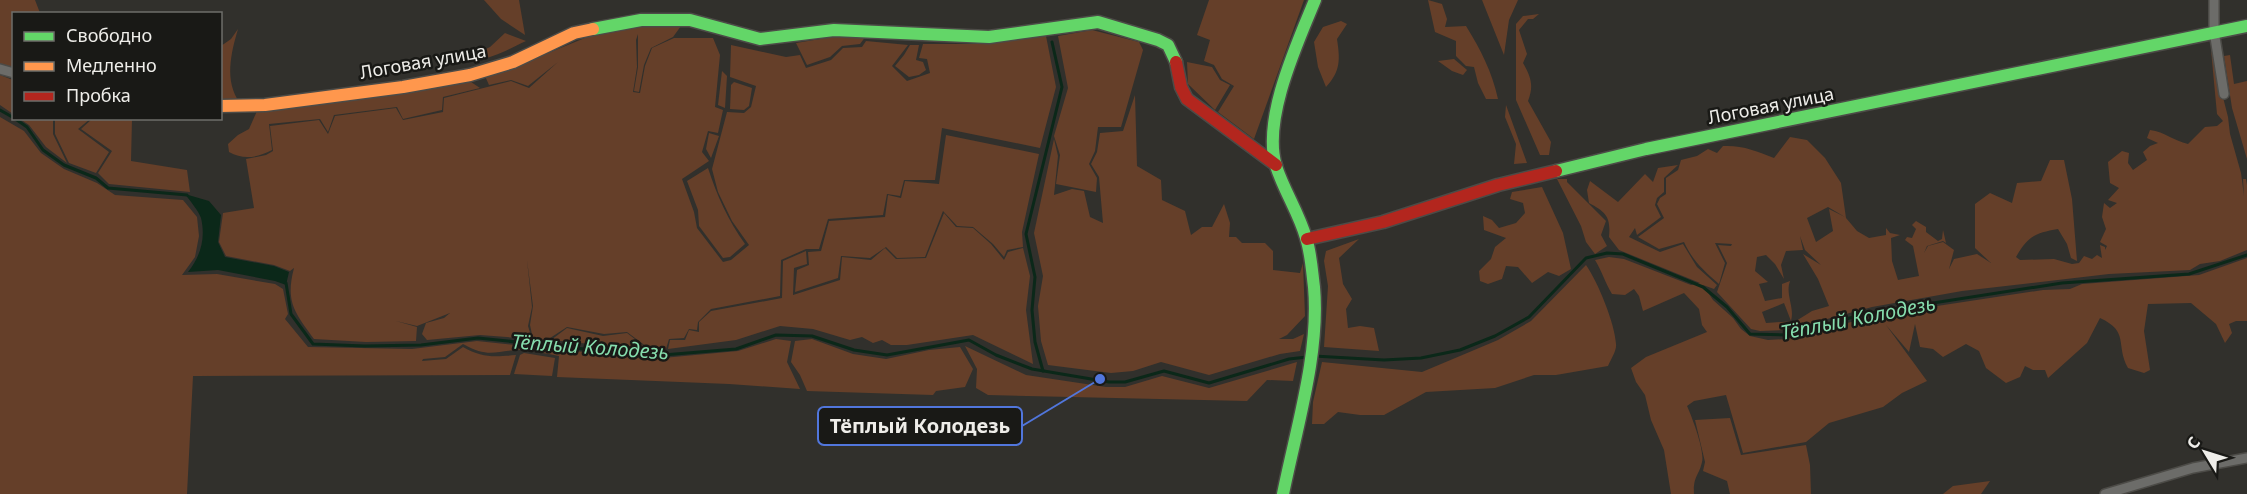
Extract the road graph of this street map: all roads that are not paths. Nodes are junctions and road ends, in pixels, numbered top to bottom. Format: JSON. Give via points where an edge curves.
{"nodes":[{"id":1,"x":1315,"y":0,"type":"edge"},
{"id":2,"x":2214,"y":0,"type":"edge"},
{"id":3,"x":2247,"y":26,"type":"edge"},
{"id":4,"x":2214,"y":31,"type":"junction"},
{"id":5,"x":2224,"y":94,"type":"dead end"},
{"id":6,"x":222,"y":105,"type":"edge"},
{"id":7,"x":1276,"y":165,"type":"junction"},
{"id":8,"x":1307,"y":239,"type":"junction"},
{"id":9,"x":2247,"y":458,"type":"edge"},
{"id":10,"x":1283,"y":494,"type":"edge"},
{"id":11,"x":2105,"y":494,"type":"edge"}],
"edges":[{"from":1,"to":7,"type":"street","via":[[1293,52],[1275,116]]},
{"from":2,"to":4,"type":"street"},
{"from":3,"to":4,"type":"street","name":"Логовая улица"},
{"from":4,"to":5,"type":"street"},
{"from":4,"to":8,"type":"street","name":"Логовая улица","via":[[1646,150],[1498,185],[1383,222]]},
{"from":6,"to":7,"type":"street","name":"Логовая улица","via":[[265,105],[470,75],[513,62],[574,33],[641,20],[690,20],[760,39],[834,30],[990,37],[1098,22],[1168,45],[1187,99]]},
{"from":7,"to":8,"type":"street"},
{"from":8,"to":10,"type":"street","via":[[1314,289],[1314,344]]},
{"from":9,"to":11,"type":"street","via":[[2193,468]]}]}
